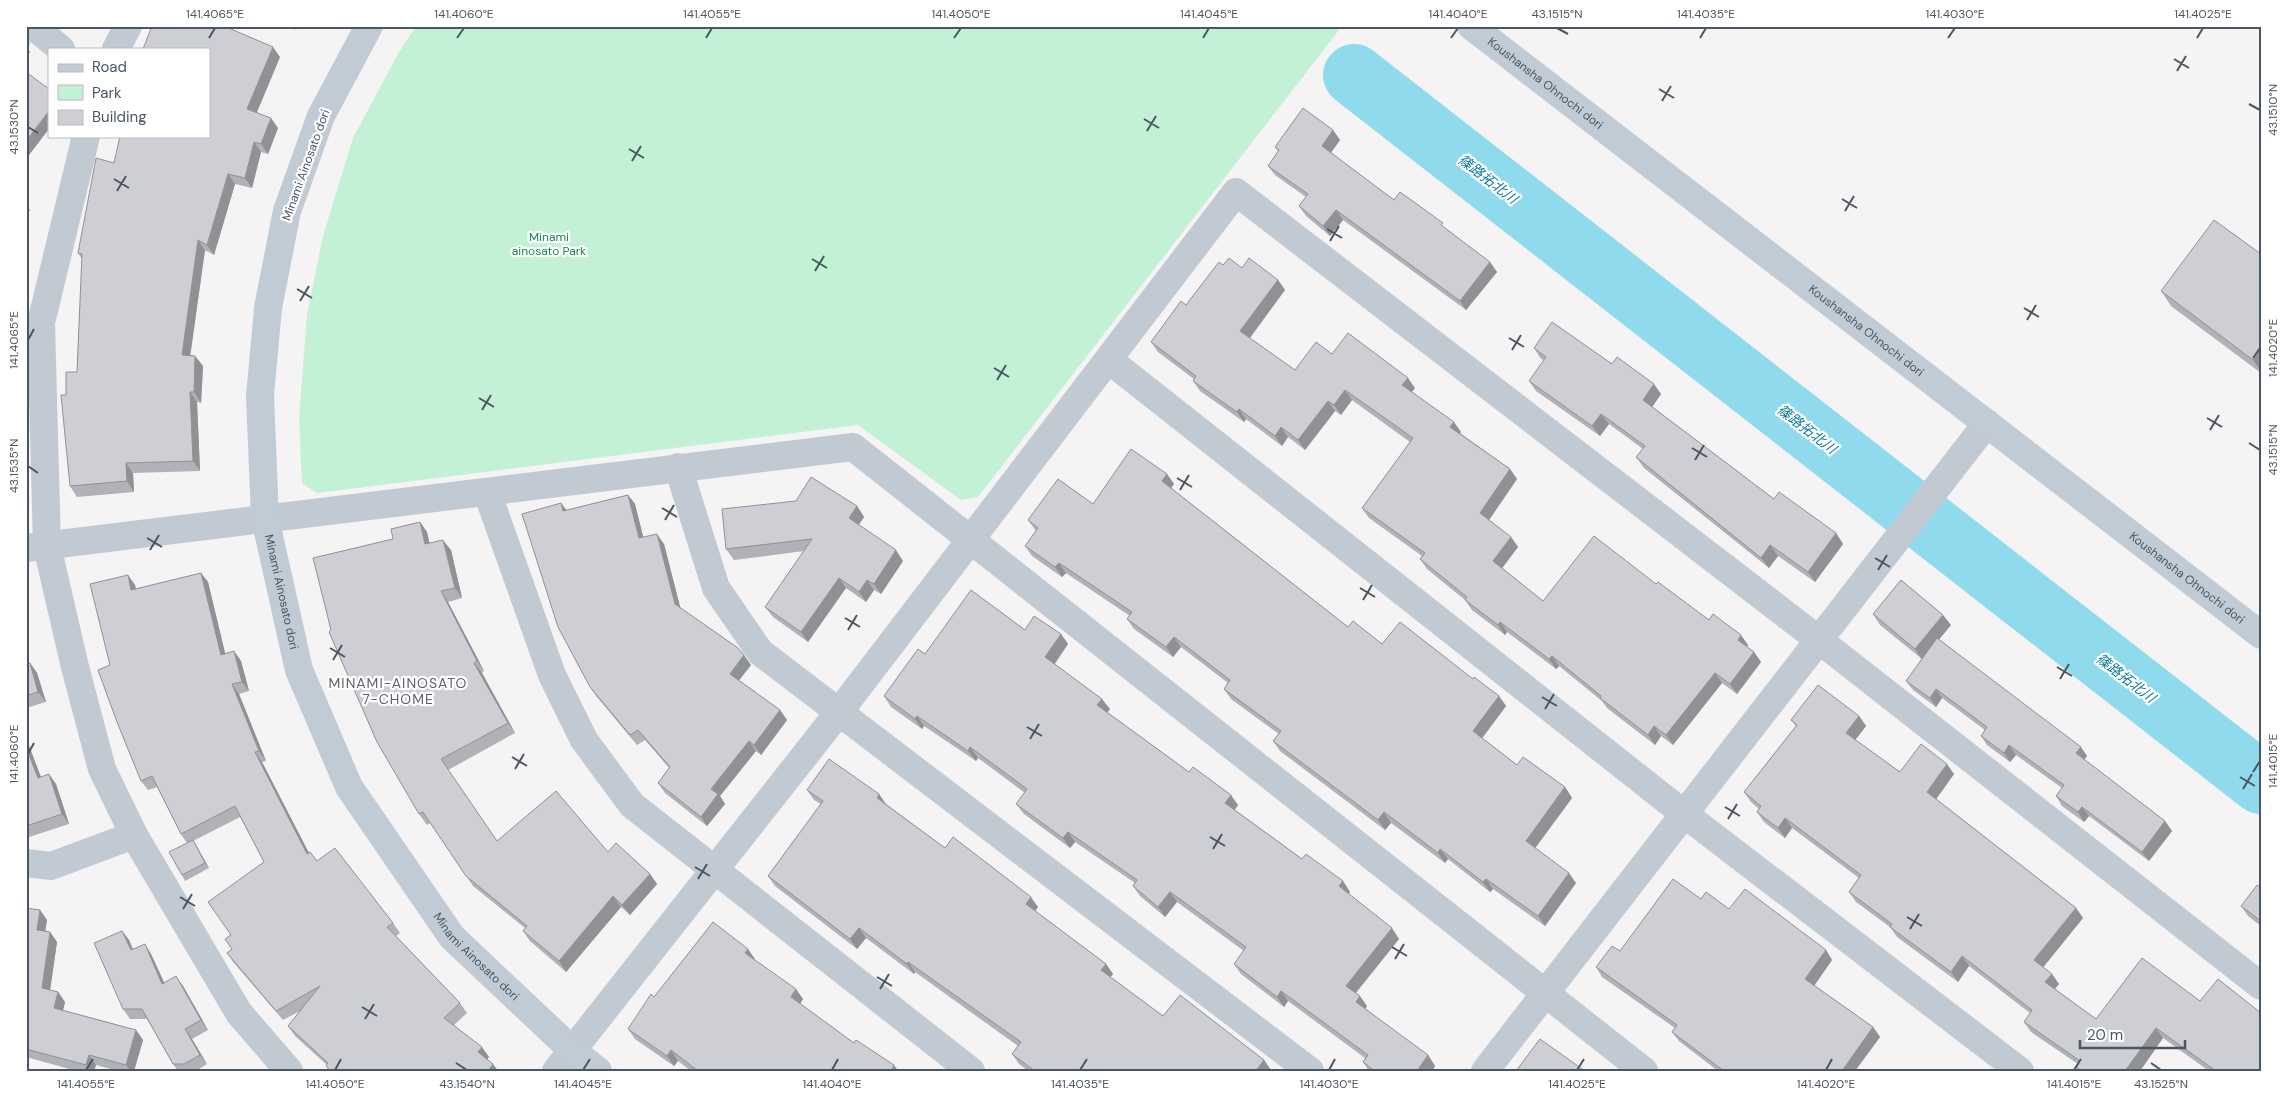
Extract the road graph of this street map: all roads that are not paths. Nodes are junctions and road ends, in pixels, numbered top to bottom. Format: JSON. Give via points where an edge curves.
{"nodes":[{"id":1,"x":33,"y":26,"type":"edge"},
{"id":2,"x":128,"y":26,"type":"edge"},
{"id":3,"x":369,"y":26,"type":"edge"},
{"id":4,"x":1471,"y":26,"type":"edge"},
{"id":5,"x":60,"y":48,"type":"edge"},
{"id":6,"x":117,"y":48,"type":"edge"},
{"id":7,"x":85,"y":138,"type":"edge"},
{"id":8,"x":34,"y":317,"type":"edge"},
{"id":9,"x":1109,"y":360,"type":"junction"},
{"id":10,"x":1987,"y":423,"type":"junction"},
{"id":11,"x":678,"y":467,"type":"junction"},
{"id":12,"x":487,"y":492,"type":"junction"},
{"id":13,"x":265,"y":518,"type":"junction"},
{"id":14,"x":971,"y":540,"type":"junction"},
{"id":15,"x":37,"y":547,"type":"edge"},
{"id":16,"x":2261,"y":636,"type":"edge"},
{"id":17,"x":1819,"y":640,"type":"junction"},
{"id":18,"x":839,"y":712,"type":"junction"},
{"id":19,"x":1683,"y":814,"type":"junction"},
{"id":20,"x":134,"y":835,"type":"junction"},
{"id":21,"x":26,"y":863,"type":"edge"},
{"id":22,"x":714,"y":870,"type":"junction"},
{"id":23,"x":2261,"y":986,"type":"edge"},
{"id":24,"x":1544,"y":993,"type":"junction"},
{"id":25,"x":564,"y":1061,"type":"edge"},
{"id":26,"x":278,"y":1069,"type":"edge"},
{"id":27,"x":598,"y":1071,"type":"edge"},
{"id":28,"x":971,"y":1071,"type":"edge"},
{"id":29,"x":1310,"y":1071,"type":"edge"},
{"id":30,"x":1485,"y":1071,"type":"edge"},
{"id":31,"x":1644,"y":1071,"type":"edge"},
{"id":32,"x":2020,"y":1071,"type":"edge"}],
"edges":[{"from":1,"to":5,"type":"street"},
{"from":2,"to":6,"type":"street"},
{"from":3,"to":13,"type":"street","name":"Minami Ainosato dori","via":[[321,116],[287,210],[268,308],[260,396]]},
{"from":4,"to":10,"type":"street","name":"Koushansha Ohnochi dori"},
{"from":7,"to":8,"type":"street"},
{"from":8,"to":15,"type":"street"},
{"from":9,"to":14,"type":"street"},
{"from":9,"to":17,"type":"street","via":[[1236,192]]},
{"from":9,"to":19,"type":"street"},
{"from":10,"to":16,"type":"street","name":"Koushansha Ohnochi dori"},
{"from":10,"to":17,"type":"street"},
{"from":11,"to":12,"type":"street"},
{"from":11,"to":14,"type":"street","via":[[853,447]]},
{"from":11,"to":18,"type":"street","via":[[716,588],[760,652]]},
{"from":12,"to":13,"type":"street"},
{"from":12,"to":22,"type":"street","via":[[552,674],[584,740],[632,805]]},
{"from":13,"to":15,"type":"street"},
{"from":13,"to":25,"type":"street","name":"Minami Ainosato dori","via":[[299,670],[349,787],[452,937]]},
{"from":14,"to":18,"type":"street"},
{"from":14,"to":24,"type":"street"},
{"from":15,"to":20,"type":"street","via":[[75,667],[102,769]]},
{"from":17,"to":19,"type":"street"},
{"from":17,"to":23,"type":"street"},
{"from":18,"to":22,"type":"street"},
{"from":18,"to":29,"type":"street"},
{"from":19,"to":24,"type":"street"},
{"from":19,"to":32,"type":"street"},
{"from":20,"to":21,"type":"street","via":[[51,866]]},
{"from":20,"to":26,"type":"street","via":[[239,1014]]},
{"from":22,"to":25,"type":"street"},
{"from":22,"to":28,"type":"street"},
{"from":24,"to":30,"type":"street"},
{"from":24,"to":31,"type":"street"},
{"from":25,"to":27,"type":"street","name":"Minami Ainosato dori"}]}
